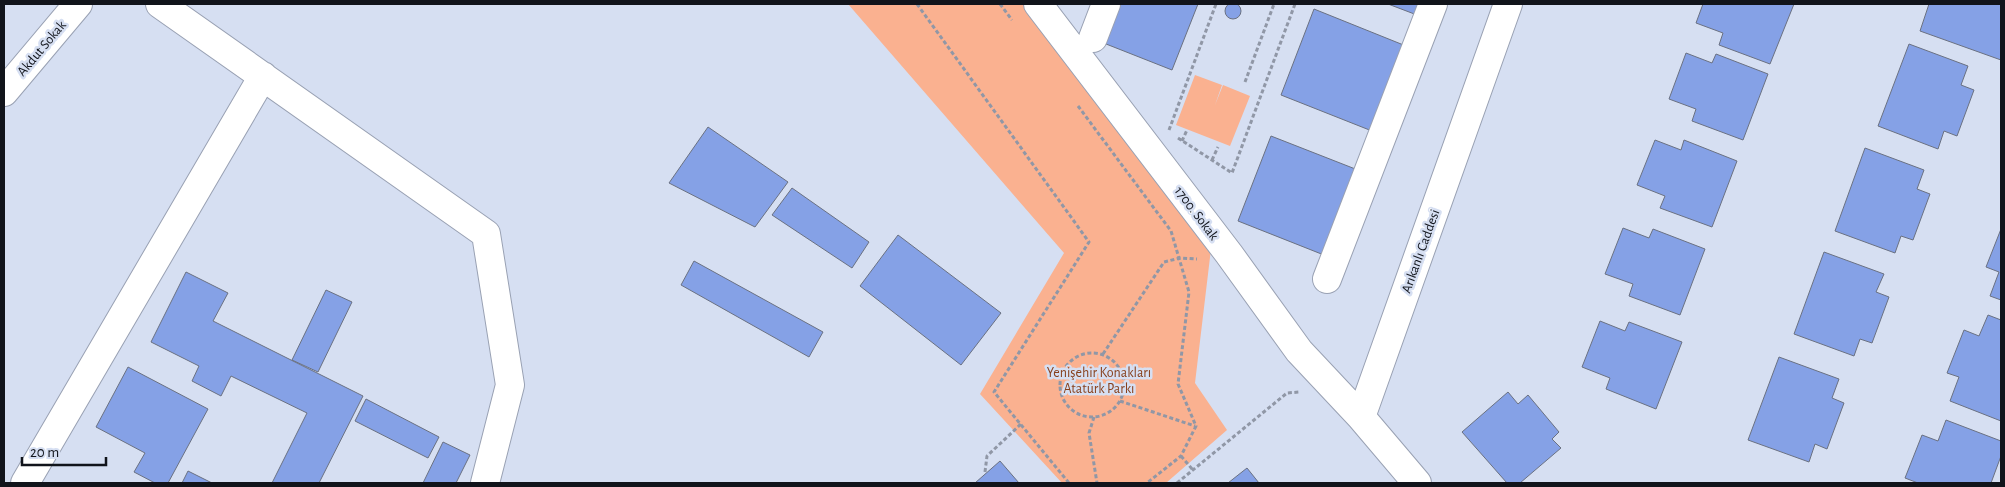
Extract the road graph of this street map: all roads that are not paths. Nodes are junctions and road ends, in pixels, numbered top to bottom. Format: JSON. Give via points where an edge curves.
{"nodes":[{"id":1,"x":78,"y":4,"type":"edge"},
{"id":2,"x":160,"y":4,"type":"edge"},
{"id":3,"x":1038,"y":4,"type":"edge"},
{"id":4,"x":1106,"y":4,"type":"edge"},
{"id":5,"x":1433,"y":4,"type":"edge"},
{"id":6,"x":1508,"y":4,"type":"edge"},
{"id":7,"x":1093,"y":38,"type":"dead end"},
{"id":8,"x":263,"y":76,"type":"junction"},
{"id":9,"x":4,"y":92,"type":"edge"},
{"id":10,"x":1327,"y":279,"type":"dead end"},
{"id":11,"x":1361,"y":417,"type":"junction"},
{"id":12,"x":25,"y":483,"type":"edge"},
{"id":13,"x":485,"y":483,"type":"edge"},
{"id":14,"x":1417,"y":483,"type":"edge"}],
"edges":[{"from":1,"to":9,"type":"street","name":"Akdut Sokak"},
{"from":2,"to":8,"type":"street"},
{"from":3,"to":11,"type":"street","name":"1700. Sokak","via":[[1299,351]]},
{"from":4,"to":7,"type":"street"},
{"from":5,"to":10,"type":"street"},
{"from":6,"to":11,"type":"street","name":"Arıkanlı Caddesi"},
{"from":8,"to":12,"type":"street"},
{"from":8,"to":13,"type":"street","via":[[486,234],[510,385]]},
{"from":11,"to":14,"type":"street"}]}
